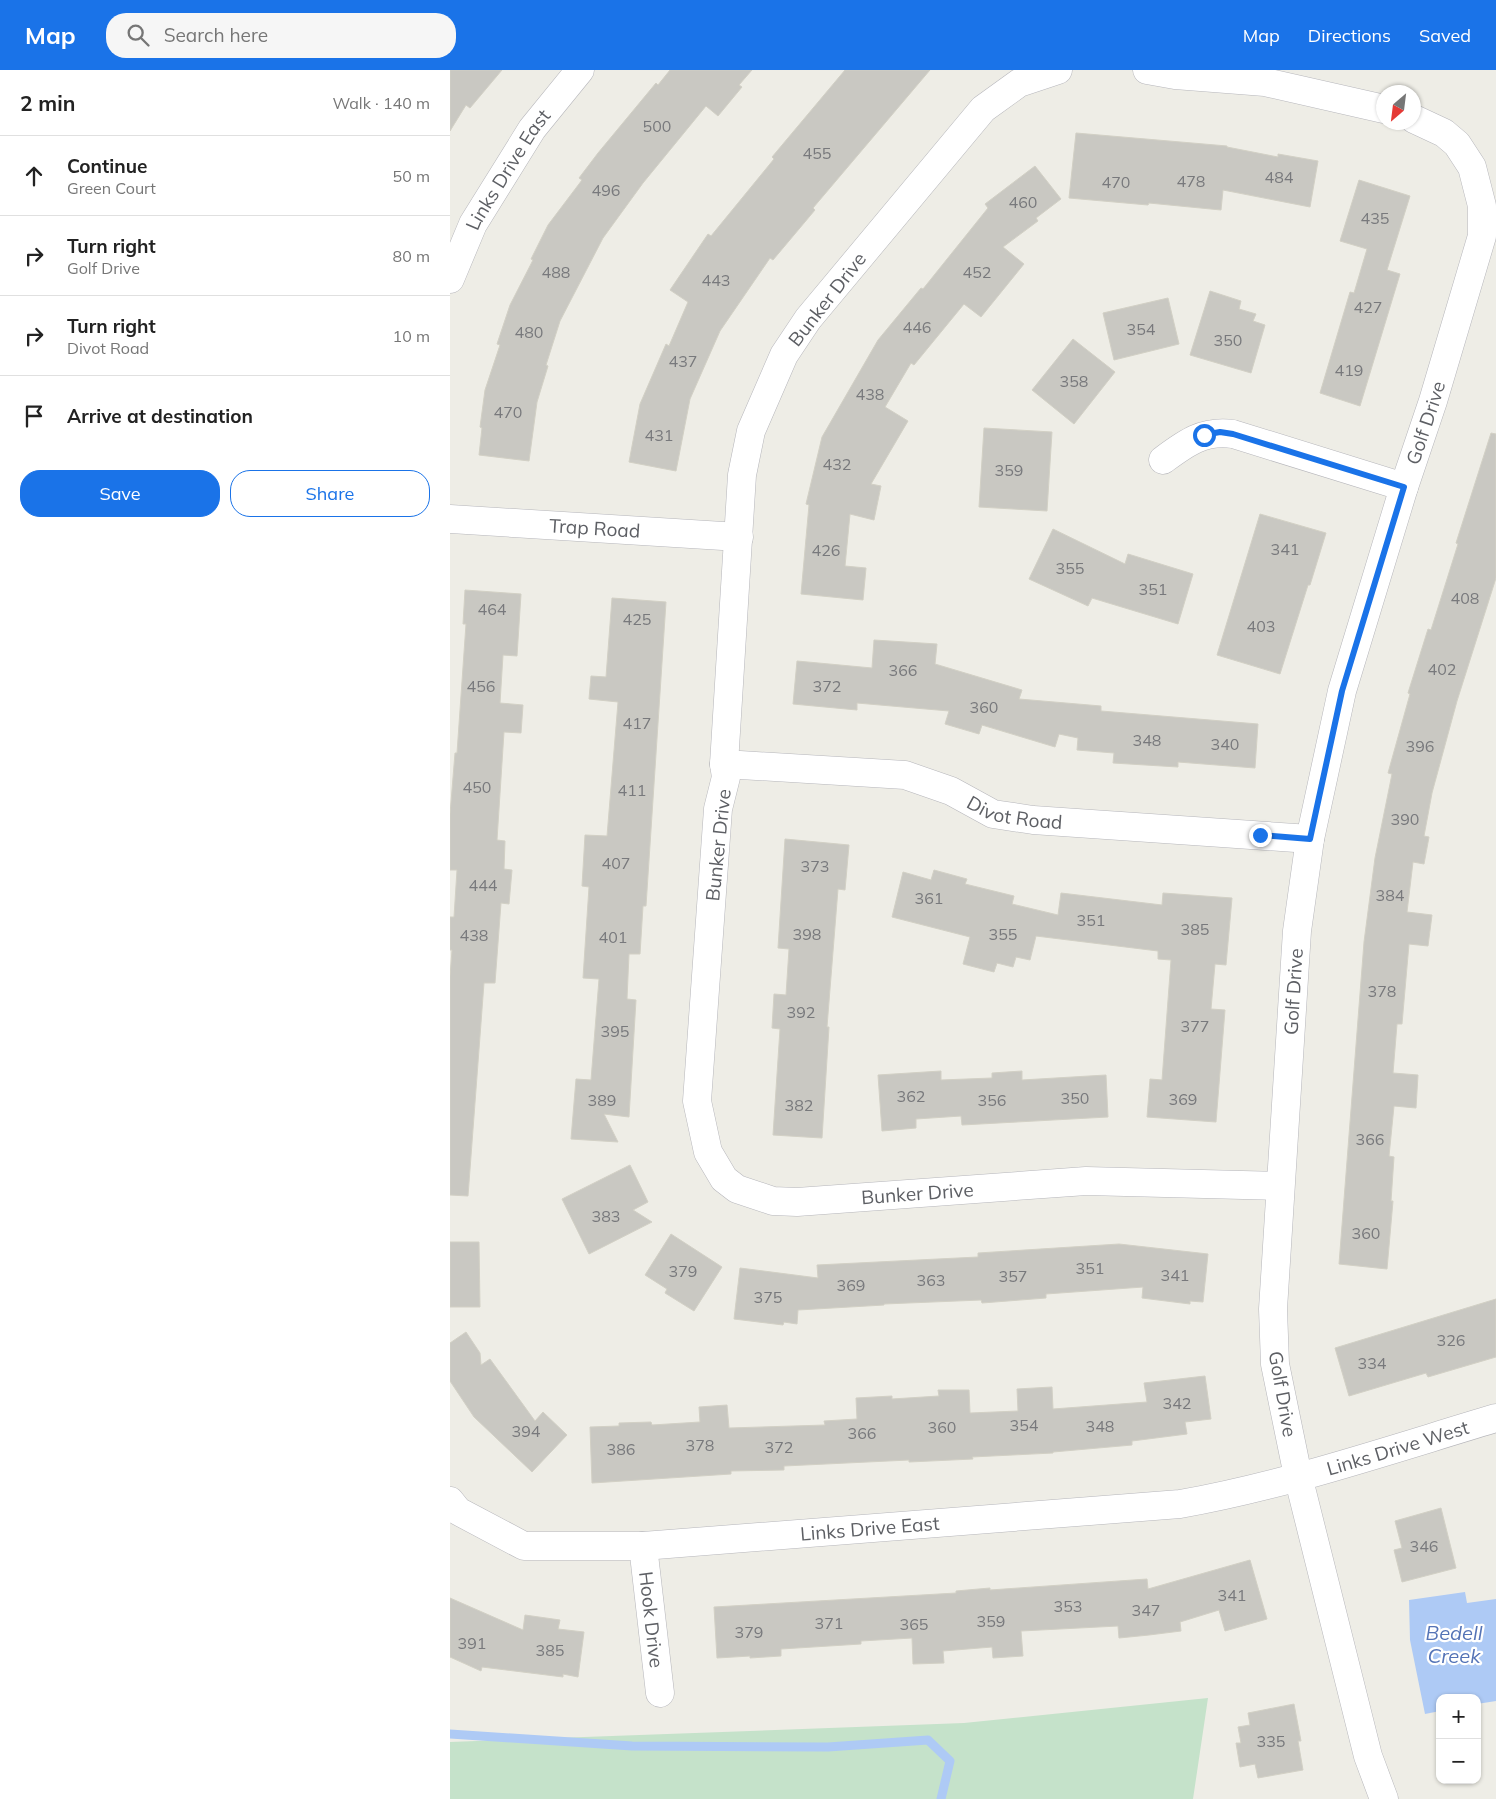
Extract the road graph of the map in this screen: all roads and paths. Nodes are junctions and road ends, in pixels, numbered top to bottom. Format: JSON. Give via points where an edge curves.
{"nodes":[{"id":1,"x":580,"y":70,"type":"edge"},
{"id":2,"x":1058,"y":70,"type":"edge"},
{"id":3,"x":1147,"y":70,"type":"edge"},
{"id":4,"x":1175,"y":72,"type":"edge"},
{"id":5,"x":1376,"y":107,"type":"edge"},
{"id":6,"x":1421,"y":122,"type":"edge"},
{"id":7,"x":450,"y":279,"type":"edge"},
{"id":8,"x":1163,"y":460,"type":"dead end"},
{"id":9,"x":1404,"y":487,"type":"junction"},
{"id":10,"x":450,"y":519,"type":"edge"},
{"id":11,"x":739,"y":537,"type":"junction"},
{"id":12,"x":724,"y":764,"type":"junction"},
{"id":13,"x":1310,"y":839,"type":"junction"},
{"id":14,"x":1280,"y":1186,"type":"junction"},
{"id":15,"x":1496,"y":1418,"type":"edge"},
{"id":16,"x":1298,"y":1476,"type":"junction"},
{"id":17,"x":450,"y":1501,"type":"edge"},
{"id":18,"x":643,"y":1546,"type":"junction"},
{"id":19,"x":660,"y":1693,"type":"dead end"},
{"id":20,"x":1384,"y":1799,"type":"edge"}],
"edges":[{"from":1,"to":7,"type":"street","name":"Links Drive East","via":[[527,137],[473,224]]},
{"from":2,"to":11,"type":"street","name":"Bunker Drive","via":[[1019,83],[983,109],[808,319],[784,355],[751,431],[742,475]]},
{"from":3,"to":4,"type":"street"},
{"from":4,"to":5,"type":"street","via":[[1265,82]]},
{"from":6,"to":9,"type":"street","name":"Golf Drive","via":[[1444,133],[1457,144],[1472,167],[1482,206],[1482,236]]},
{"from":8,"to":9,"type":"street","via":[[1191,440],[1226,433]]},
{"from":9,"to":13,"type":"street","name":"Golf Drive","via":[[1342,691]]},
{"from":10,"to":11,"type":"street","name":"Trap Road"},
{"from":11,"to":12,"type":"street","name":"Bunker Drive"},
{"from":12,"to":13,"type":"street","name":"Divot Road","via":[[905,775],[951,791],[994,814],[1033,820]]},
{"from":12,"to":14,"type":"street","name":"Bunker Drive","via":[[726,777],[718,809],[698,1102],[708,1152],[724,1179],[737,1189],[773,1201],[797,1202],[1086,1181]]},
{"from":13,"to":14,"type":"street","name":"Golf Drive","via":[[1297,931]]},
{"from":14,"to":16,"type":"street","name":"Golf Drive","via":[[1273,1309],[1275,1364]]},
{"from":15,"to":16,"type":"street","name":"Links Drive West"},
{"from":16,"to":18,"type":"street","name":"Links Drive East","via":[[1180,1504]]},
{"from":16,"to":20,"type":"street","name":"Golf Drive","via":[[1368,1756]]},
{"from":17,"to":18,"type":"street","name":"Links Drive East","via":[[458,1511],[524,1546]]},
{"from":18,"to":19,"type":"street","name":"Hook Drive"}]}
